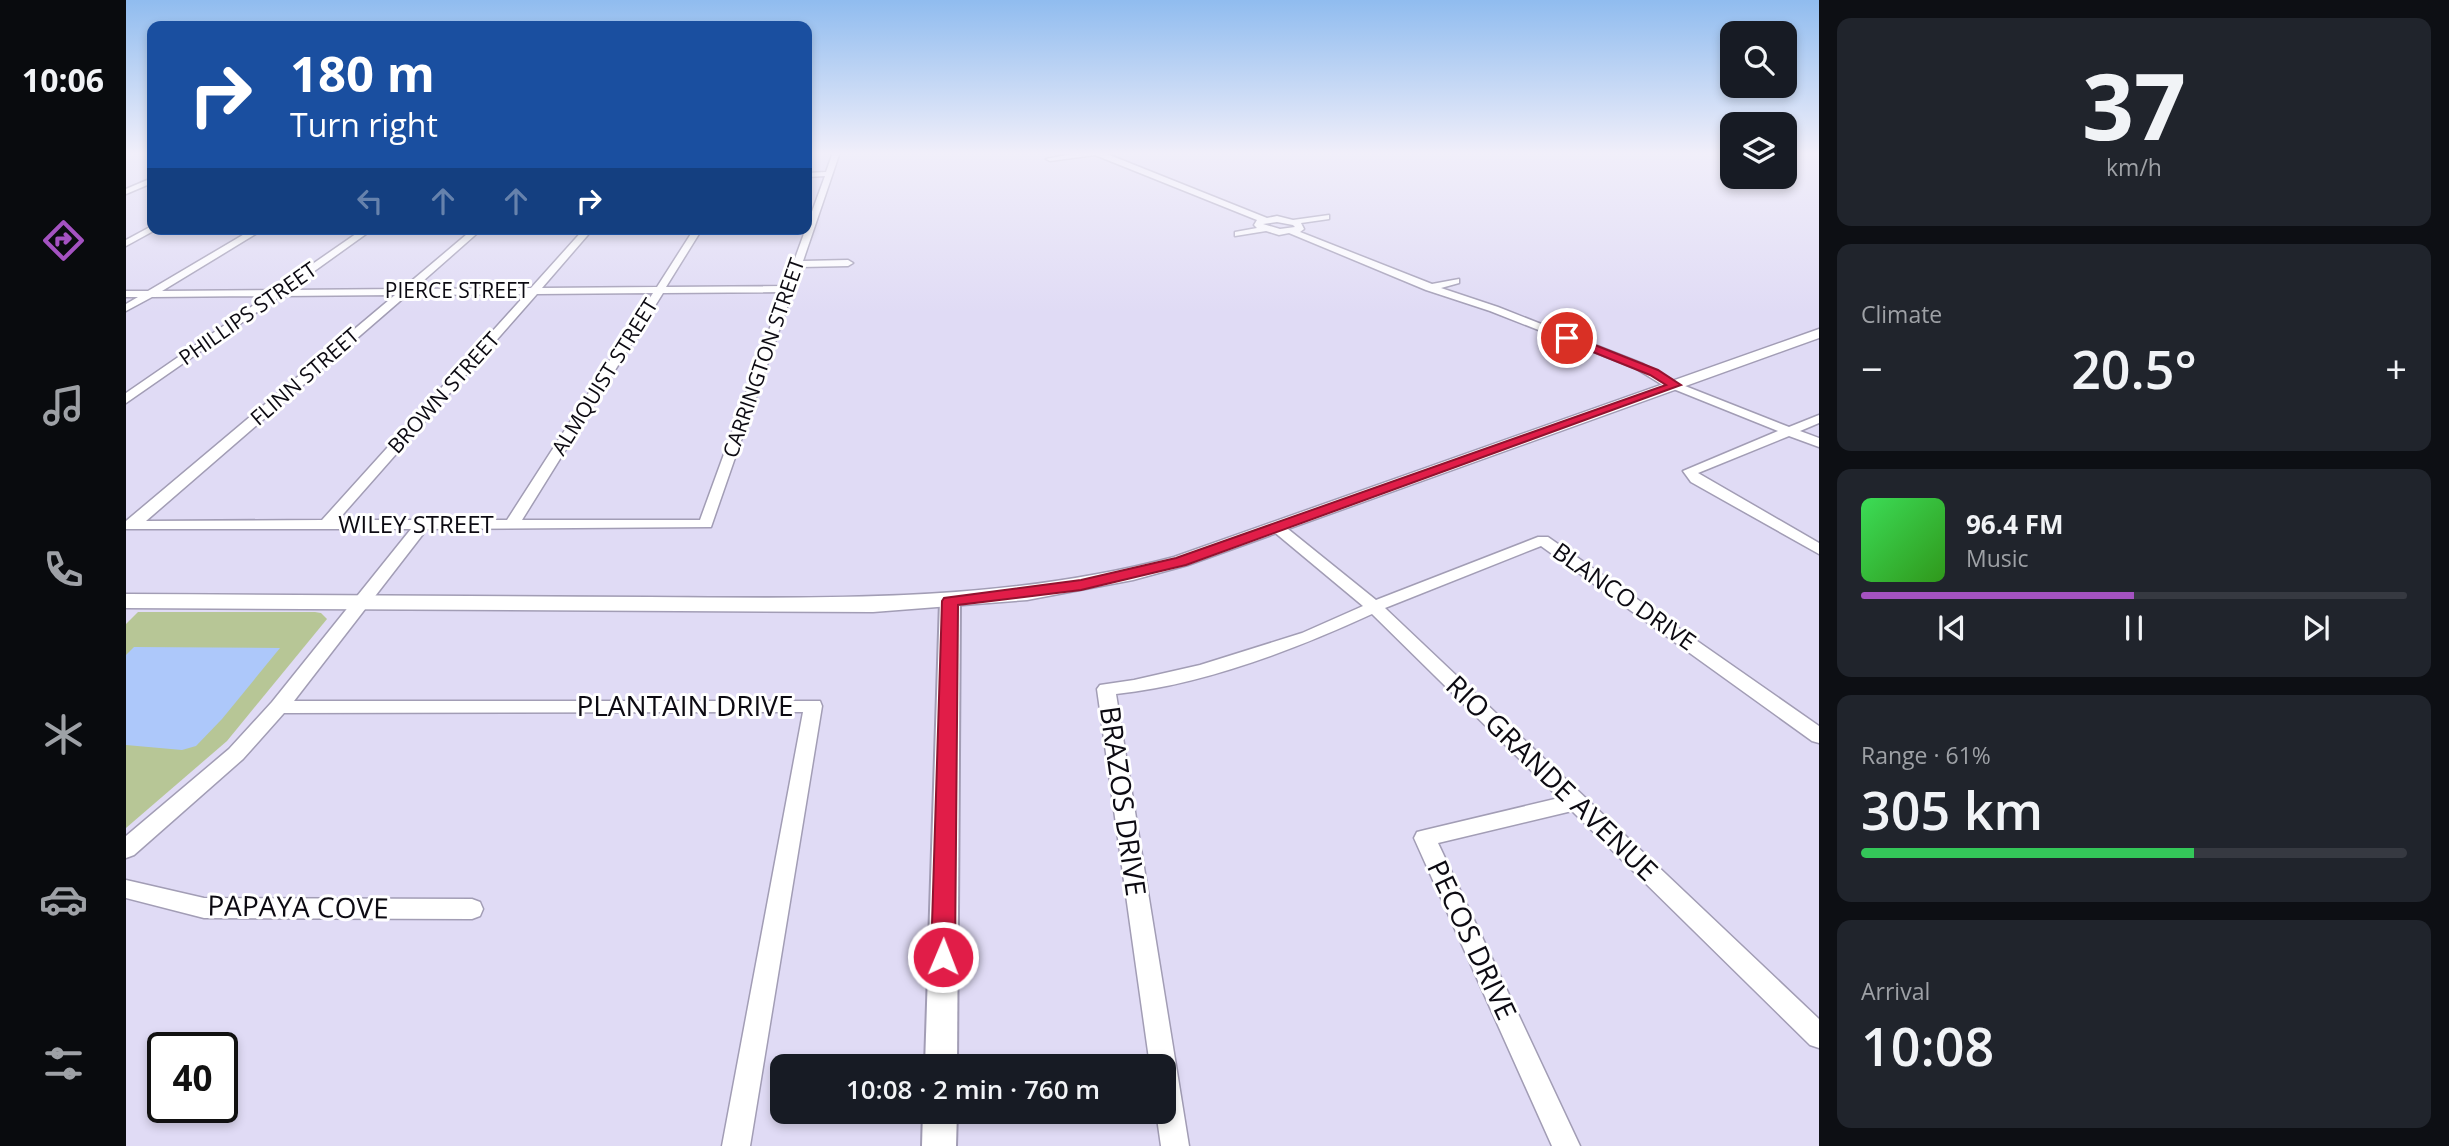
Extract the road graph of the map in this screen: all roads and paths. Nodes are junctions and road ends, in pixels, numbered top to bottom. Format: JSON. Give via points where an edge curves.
{"nodes":[{"id":1,"x":1220,"y":205,"type":"edge"},
{"id":2,"x":1326,"y":217,"type":"dead end"},
{"id":3,"x":1264,"y":224,"type":"junction"},
{"id":4,"x":1294,"y":227,"type":"junction"},
{"id":5,"x":147,"y":232,"type":"edge"},
{"id":6,"x":1238,"y":234,"type":"dead end"},
{"id":7,"x":250,"y":235,"type":"edge"},
{"id":8,"x":360,"y":235,"type":"edge"},
{"id":9,"x":471,"y":235,"type":"edge"},
{"id":10,"x":584,"y":235,"type":"edge"},
{"id":11,"x":694,"y":235,"type":"edge"},
{"id":12,"x":807,"y":235,"type":"edge"},
{"id":13,"x":126,"y":243,"type":"edge"},
{"id":14,"x":848,"y":263,"type":"dead end"},
{"id":15,"x":796,"y":264,"type":"junction"},
{"id":16,"x":1456,"y":281,"type":"dead end"},
{"id":17,"x":1431,"y":287,"type":"junction"},
{"id":18,"x":788,"y":289,"type":"junction"},
{"id":19,"x":660,"y":290,"type":"junction"},
{"id":20,"x":536,"y":291,"type":"junction"},
{"id":21,"x":405,"y":292,"type":"junction"},
{"id":22,"x":1413,"y":292,"type":"dead end"},
{"id":23,"x":278,"y":293,"type":"junction"},
{"id":24,"x":126,"y":294,"type":"edge"},
{"id":25,"x":151,"y":294,"type":"junction"},
{"id":26,"x":126,"y":308,"type":"edge"},
{"id":27,"x":1819,"y":333,"type":"edge"},
{"id":28,"x":1675,"y":385,"type":"junction"},
{"id":29,"x":126,"y":399,"type":"edge"},
{"id":30,"x":1819,"y":419,"type":"edge"},
{"id":31,"x":1790,"y":431,"type":"junction"},
{"id":32,"x":1819,"y":443,"type":"edge"},
{"id":33,"x":423,"y":524,"type":"junction"},
{"id":34,"x":512,"y":524,"type":"junction"},
{"id":35,"x":706,"y":524,"type":"joint"},
{"id":36,"x":129,"y":525,"type":"edge"},
{"id":37,"x":326,"y":525,"type":"junction"},
{"id":38,"x":1278,"y":528,"type":"junction"},
{"id":39,"x":1819,"y":549,"type":"edge"},
{"id":40,"x":126,"y":601,"type":"edge"},
{"id":41,"x":361,"y":601,"type":"junction"},
{"id":42,"x":950,"y":601,"type":"junction"},
{"id":43,"x":1374,"y":607,"type":"junction"},
{"id":44,"x":279,"y":707,"type":"junction"},
{"id":45,"x":1819,"y":736,"type":"edge"},
{"id":46,"x":1576,"y":802,"type":"junction"},
{"id":47,"x":126,"y":849,"type":"edge"},
{"id":48,"x":126,"y":889,"type":"edge"},
{"id":49,"x":472,"y":909,"type":"dead end"},
{"id":50,"x":1819,"y":1037,"type":"edge"},
{"id":51,"x":941,"y":1054,"type":"edge"},
{"id":52,"x":1161,"y":1054,"type":"edge"},
{"id":53,"x":940,"y":1124,"type":"edge"},
{"id":54,"x":1172,"y":1124,"type":"edge"},
{"id":55,"x":736,"y":1146,"type":"edge"},
{"id":56,"x":939,"y":1146,"type":"edge"},
{"id":57,"x":1175,"y":1146,"type":"edge"},
{"id":58,"x":1566,"y":1146,"type":"edge"}],
"edges":[{"from":1,"to":3,"type":"street"},
{"from":2,"to":4,"type":"street"},
{"from":3,"to":4,"type":"street"},
{"from":3,"to":6,"type":"street"},
{"from":4,"to":17,"type":"street"},
{"from":5,"to":13,"type":"street"},
{"from":7,"to":25,"type":"street"},
{"from":8,"to":23,"type":"street","name":"PHILLIPS STREET"},
{"from":9,"to":21,"type":"street","name":"FLINN STREET"},
{"from":10,"to":20,"type":"street","name":"BROWN STREET"},
{"from":11,"to":19,"type":"street","name":"ALMQUIST STREET"},
{"from":12,"to":15,"type":"street","name":"CARRINGTON STREET"},
{"from":14,"to":15,"type":"street"},
{"from":15,"to":18,"type":"street","name":"CARRINGTON STREET"},
{"from":16,"to":17,"type":"street"},
{"from":17,"to":22,"type":"street"},
{"from":17,"to":28,"type":"street","via":[[1630,371]]},
{"from":18,"to":19,"type":"street","name":"PIERCE STREET"},
{"from":18,"to":35,"type":"street","name":"CARRINGTON STREET"},
{"from":19,"to":20,"type":"street","name":"PIERCE STREET"},
{"from":19,"to":34,"type":"street","name":"ALMQUIST STREET"},
{"from":20,"to":21,"type":"street","name":"PIERCE STREET"},
{"from":20,"to":37,"type":"street","name":"BROWN STREET"},
{"from":21,"to":23,"type":"street","name":"PIERCE STREET"},
{"from":21,"to":36,"type":"street","name":"FLINN STREET"},
{"from":23,"to":25,"type":"street","name":"PIERCE STREET"},
{"from":23,"to":29,"type":"street","name":"PHILLIPS STREET"},
{"from":24,"to":25,"type":"street","name":"PIERCE STREET"},
{"from":25,"to":26,"type":"street"},
{"from":27,"to":28,"type":"main road"},
{"from":28,"to":31,"type":"street"},
{"from":28,"to":38,"type":"main road"},
{"from":30,"to":31,"type":"street"},
{"from":31,"to":32,"type":"street"},
{"from":31,"to":39,"type":"street","via":[[1690,471]]},
{"from":33,"to":34,"type":"street","name":"WILEY STREET"},
{"from":33,"to":37,"type":"street","name":"WILEY STREET"},
{"from":33,"to":41,"type":"street"},
{"from":34,"to":35,"type":"street","name":"WILEY STREET"},
{"from":36,"to":37,"type":"street","name":"WILEY STREET"},
{"from":38,"to":42,"type":"main road","via":[[1133,574]]},
{"from":38,"to":43,"type":"street","name":"RIO GRANDE AVENUE"},
{"from":40,"to":41,"type":"main road"},
{"from":41,"to":42,"type":"main road","via":[[787,605]]},
{"from":41,"to":44,"type":"street"},
{"from":42,"to":51,"type":"street"},
{"from":43,"to":45,"type":"street","name":"BLANCO DRIVE","via":[[1543,540]]},
{"from":43,"to":46,"type":"street","name":"RIO GRANDE AVENUE"},
{"from":43,"to":52,"type":"street","name":"BRAZOS DRIVE","via":[[1308,637],[1203,670],[1106,689]]},
{"from":44,"to":47,"type":"street","via":[[236,754]]},
{"from":44,"to":55,"type":"street","name":"PLANTAIN DRIVE","via":[[813,706]]},
{"from":46,"to":50,"type":"street","name":"RIO GRANDE AVENUE"},
{"from":46,"to":58,"type":"street","name":"PECOS DRIVE","via":[[1425,838]]},
{"from":48,"to":49,"type":"street","name":"PAPAYA COVE","via":[[204,908]]},
{"from":53,"to":56,"type":"street"},
{"from":54,"to":57,"type":"street"}]}
